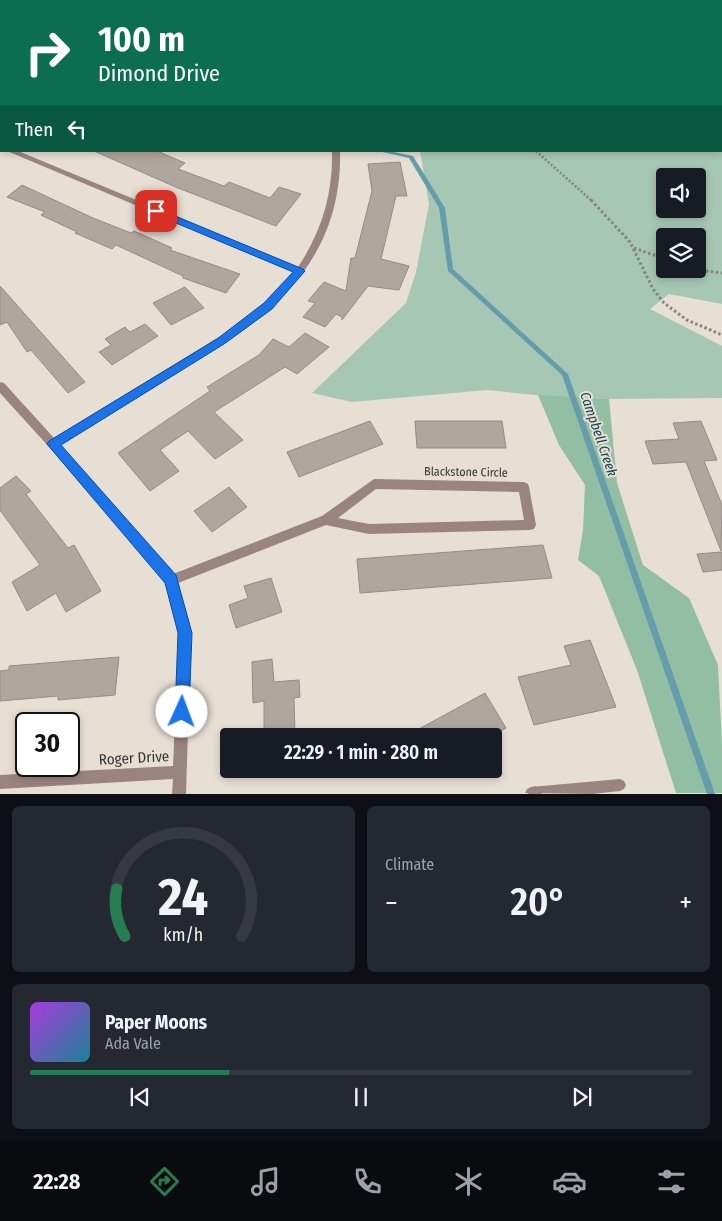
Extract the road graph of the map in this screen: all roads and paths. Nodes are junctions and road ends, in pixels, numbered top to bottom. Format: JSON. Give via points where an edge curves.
{"nodes":[{"id":1,"x":13,"y":152,"type":"edge"},
{"id":2,"x":336,"y":152,"type":"edge"},
{"id":3,"x":537,"y":152,"type":"edge"},
{"id":4,"x":634,"y":248,"type":"junction"},
{"id":5,"x":656,"y":256,"type":"edge"},
{"id":6,"x":300,"y":271,"type":"junction"},
{"id":7,"x":706,"y":271,"type":"edge"},
{"id":8,"x":722,"y":273,"type":"edge"},
{"id":9,"x":722,"y":335,"type":"edge"},
{"id":10,"x":0,"y":386,"type":"edge"},
{"id":11,"x":53,"y":444,"type":"junction"},
{"id":12,"x":326,"y":520,"type":"junction"},
{"id":13,"x":171,"y":580,"type":"junction"},
{"id":14,"x":180,"y":772,"type":"junction"},
{"id":15,"x":0,"y":782,"type":"edge"},
{"id":16,"x":620,"y":785,"type":"dead end"},
{"id":17,"x":535,"y":793,"type":"edge"},
{"id":18,"x":179,"y":794,"type":"edge"},
{"id":19,"x":528,"y":794,"type":"edge"}],
"edges":[{"from":1,"to":6,"type":"street"},
{"from":2,"to":6,"type":"street","via":[[338,170],[329,214],[322,234]]},
{"from":3,"to":4,"type":"path","via":[[588,197]]},
{"from":4,"to":5,"type":"path"},
{"from":4,"to":9,"type":"path","via":[[658,296],[674,312]]},
{"from":6,"to":11,"type":"street","via":[[268,306],[220,342]]},
{"from":7,"to":8,"type":"path"},
{"from":10,"to":11,"type":"street"},
{"from":11,"to":13,"type":"street"},
{"from":12,"to":12,"type":"street","name":"Blackstone Circle","via":[[369,529],[530,525],[524,487],[374,484]]},
{"from":12,"to":13,"type":"street","name":"Blackstone Circle"},
{"from":13,"to":14,"type":"street","via":[[185,633]]},
{"from":14,"to":15,"type":"street","name":"Roger Drive"},
{"from":14,"to":18,"type":"street"},
{"from":16,"to":17,"type":"lane"},
{"from":17,"to":19,"type":"lane"}]}
